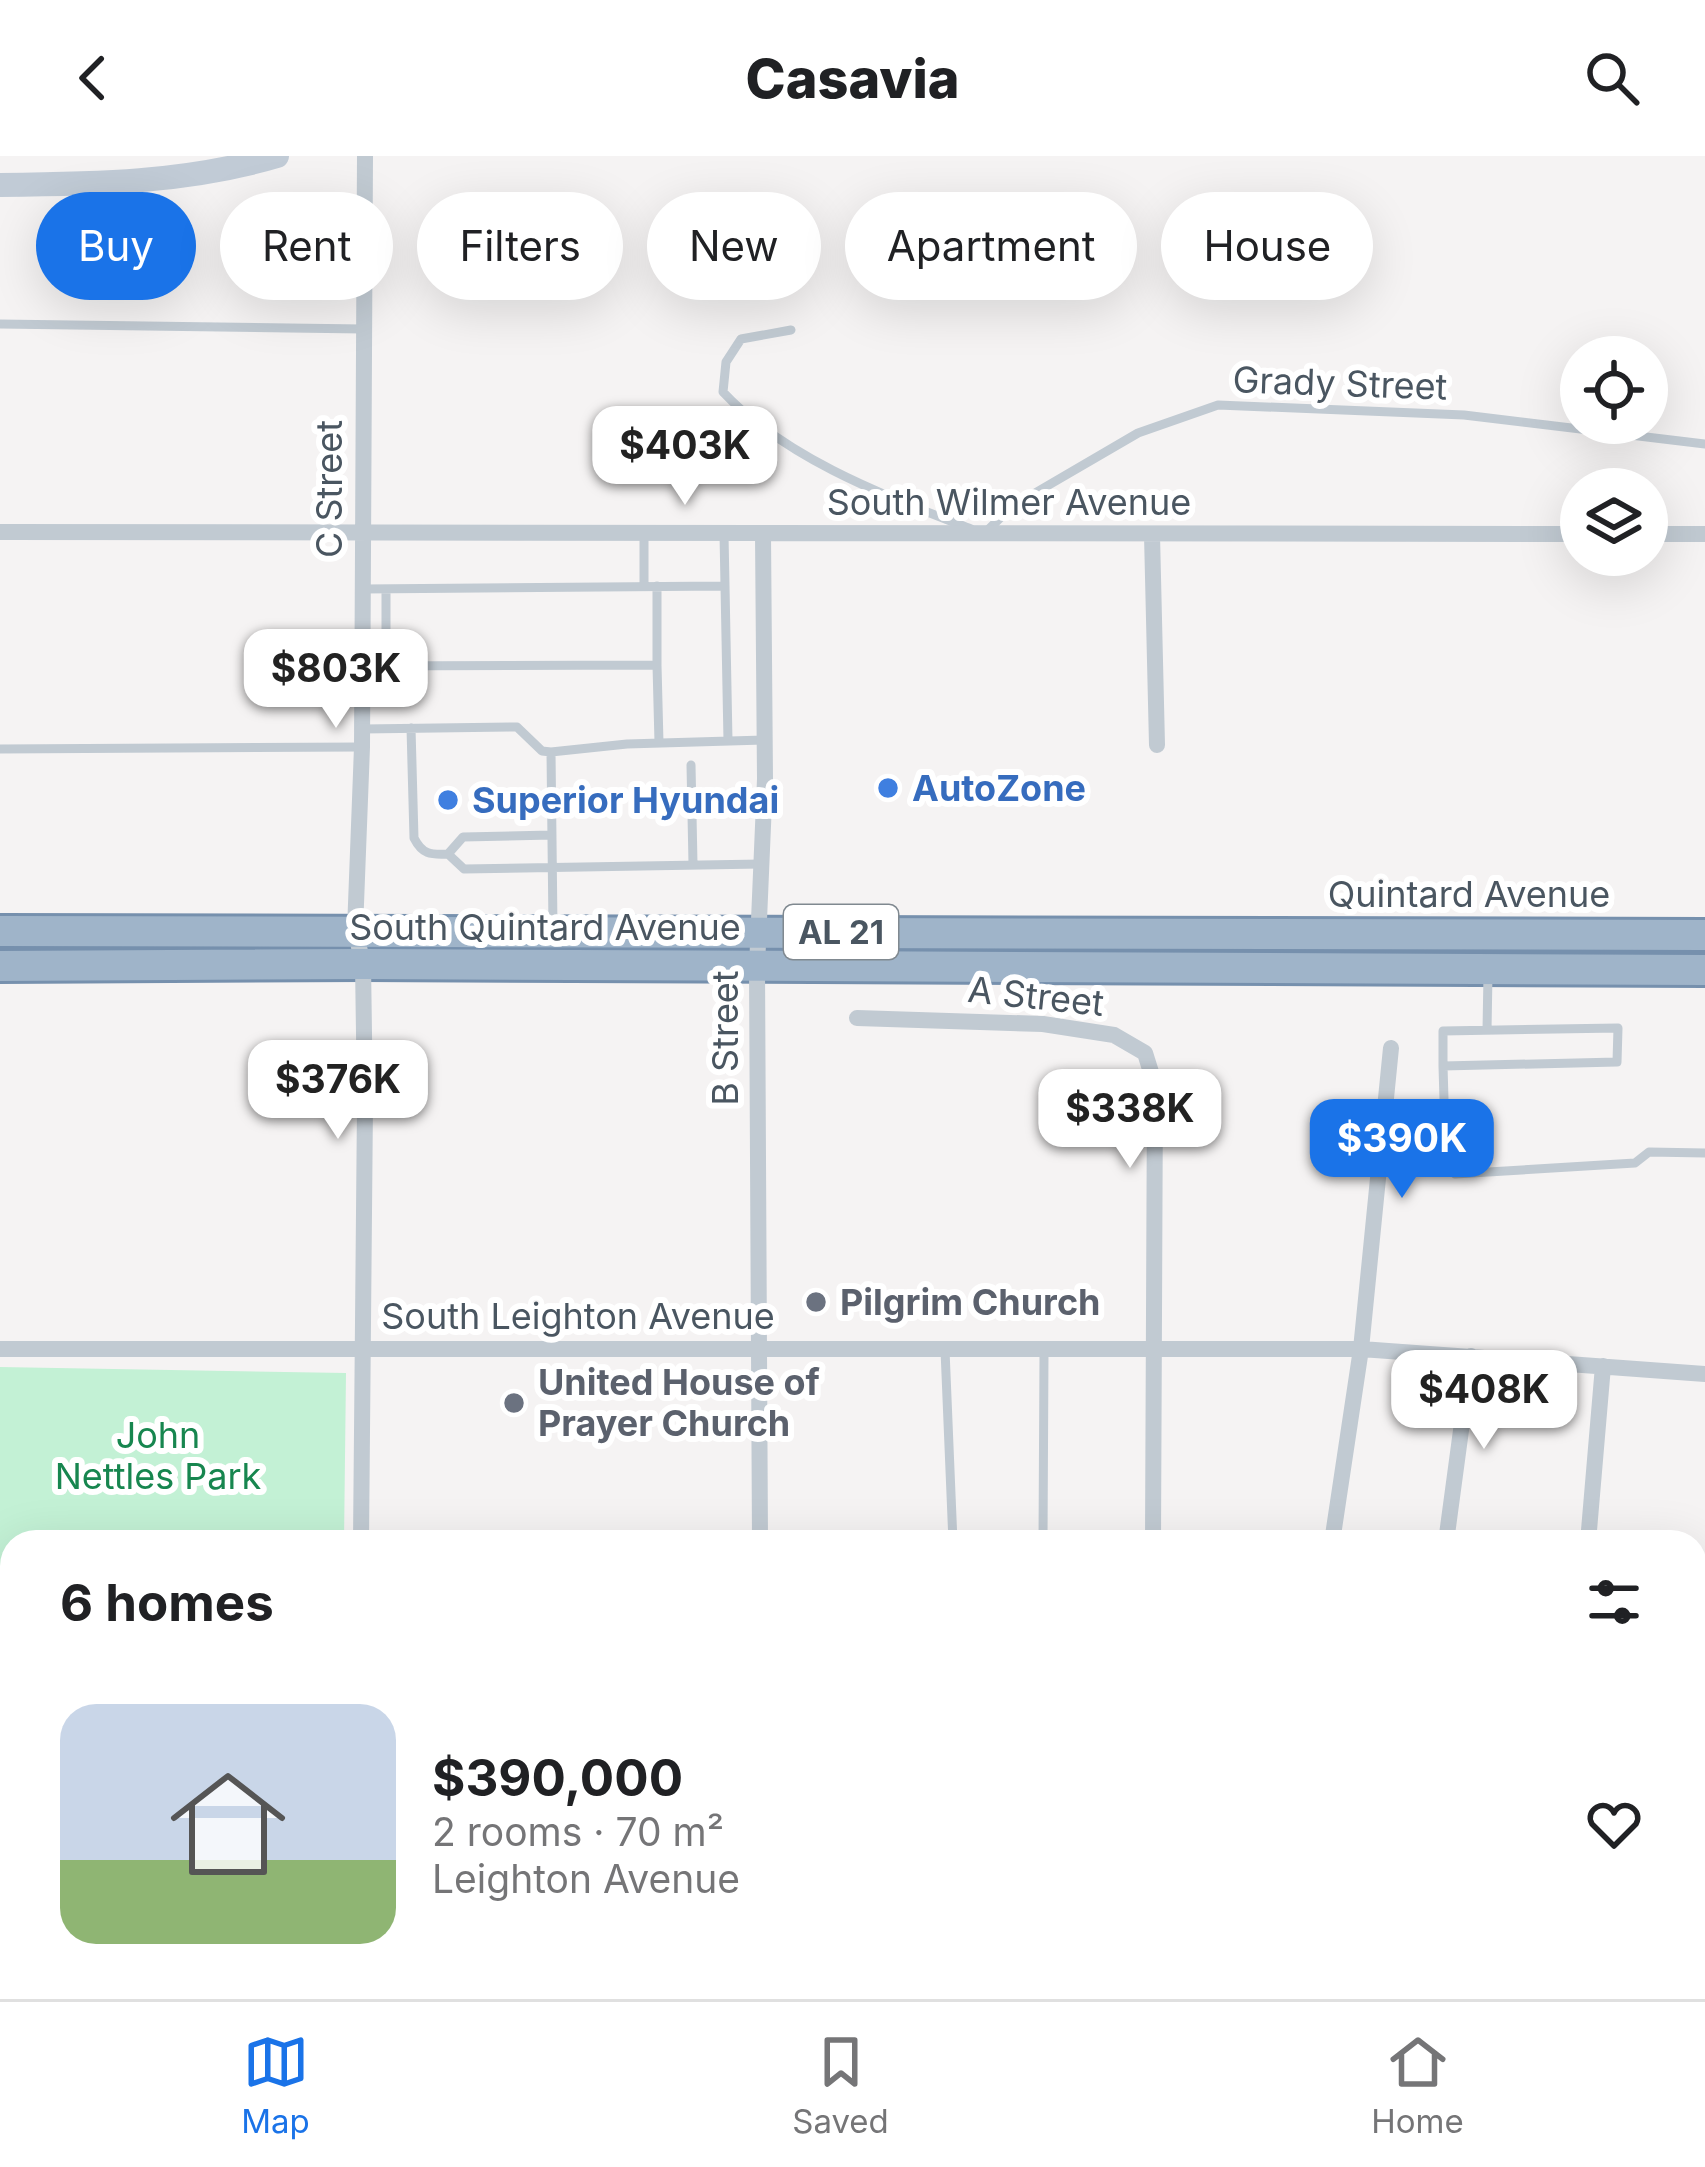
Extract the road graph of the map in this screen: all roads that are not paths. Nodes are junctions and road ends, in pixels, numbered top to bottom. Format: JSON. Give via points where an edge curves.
{"nodes":[{"id":1,"x":277,"y":156,"type":"edge"},
{"id":2,"x":364,"y":156,"type":"edge"},
{"id":3,"x":0,"y":184,"type":"edge"},
{"id":4,"x":0,"y":324,"type":"edge"},
{"id":5,"x":363,"y":329,"type":"junction"},
{"id":6,"x":791,"y":330,"type":"dead end"},
{"id":7,"x":1705,"y":444,"type":"edge"},
{"id":8,"x":0,"y":532,"type":"edge"},
{"id":9,"x":361,"y":532,"type":"junction"},
{"id":10,"x":644,"y":534,"type":"junction"},
{"id":11,"x":724,"y":534,"type":"junction"},
{"id":12,"x":984,"y":534,"type":"junction"},
{"id":13,"x":1560,"y":534,"type":"edge"},
{"id":14,"x":1668,"y":534,"type":"edge"},
{"id":15,"x":1705,"y":534,"type":"edge"},
{"id":16,"x":763,"y":535,"type":"junction"},
{"id":17,"x":1152,"y":535,"type":"junction"},
{"id":18,"x":644,"y":586,"type":"junction"},
{"id":19,"x":657,"y":586,"type":"junction"},
{"id":20,"x":725,"y":586,"type":"junction"},
{"id":21,"x":362,"y":589,"type":"junction"},
{"id":22,"x":386,"y":589,"type":"junction"},
{"id":23,"x":657,"y":665,"type":"junction"},
{"id":24,"x":362,"y":666,"type":"junction"},
{"id":25,"x":386,"y":666,"type":"junction"},
{"id":26,"x":411,"y":728,"type":"junction"},
{"id":27,"x":362,"y":738,"type":"junction"},
{"id":28,"x":764,"y":740,"type":"junction"},
{"id":29,"x":728,"y":741,"type":"junction"},
{"id":30,"x":659,"y":743,"type":"junction"},
{"id":31,"x":1157,"y":745,"type":"dead end"},
{"id":32,"x":0,"y":749,"type":"edge"},
{"id":33,"x":550,"y":752,"type":"junction"},
{"id":34,"x":691,"y":765,"type":"dead end"},
{"id":35,"x":552,"y":835,"type":"junction"},
{"id":36,"x":448,"y":854,"type":"junction"},
{"id":37,"x":693,"y":864,"type":"junction"},
{"id":38,"x":761,"y":864,"type":"junction"},
{"id":39,"x":552,"y":866,"type":"junction"},
{"id":40,"x":356,"y":930,"type":"junction"},
{"id":41,"x":761,"y":930,"type":"junction"},
{"id":42,"x":0,"y":932,"type":"edge"},
{"id":43,"x":554,"y":932,"type":"junction"},
{"id":44,"x":1233,"y":933,"type":"joint"},
{"id":45,"x":1705,"y":935,"type":"edge"},
{"id":46,"x":363,"y":964,"type":"junction"},
{"id":47,"x":0,"y":966,"type":"edge"},
{"id":48,"x":758,"y":967,"type":"junction"},
{"id":49,"x":1234,"y":969,"type":"joint"},
{"id":50,"x":1488,"y":970,"type":"junction"},
{"id":51,"x":1705,"y":970,"type":"edge"},
{"id":52,"x":857,"y":1018,"type":"dead end"},
{"id":53,"x":1487,"y":1030,"type":"junction"},
{"id":54,"x":1391,"y":1048,"type":"dead end"},
{"id":55,"x":1443,"y":1066,"type":"junction"},
{"id":56,"x":1705,"y":1153,"type":"edge"},
{"id":57,"x":759,"y":1348,"type":"junction"},
{"id":58,"x":0,"y":1349,"type":"edge"},
{"id":59,"x":361,"y":1349,"type":"junction"},
{"id":60,"x":1360,"y":1349,"type":"junction"},
{"id":61,"x":945,"y":1350,"type":"junction"},
{"id":62,"x":1156,"y":1351,"type":"junction"},
{"id":63,"x":1044,"y":1352,"type":"junction"},
{"id":64,"x":1471,"y":1356,"type":"junction"},
{"id":65,"x":1603,"y":1366,"type":"junction"},
{"id":66,"x":1705,"y":1374,"type":"edge"},
{"id":67,"x":361,"y":1530,"type":"edge"},
{"id":68,"x":760,"y":1530,"type":"edge"},
{"id":69,"x":952,"y":1530,"type":"edge"},
{"id":70,"x":1043,"y":1530,"type":"edge"},
{"id":71,"x":1153,"y":1530,"type":"edge"},
{"id":72,"x":1334,"y":1530,"type":"edge"},
{"id":73,"x":1448,"y":1530,"type":"edge"},
{"id":74,"x":1589,"y":1530,"type":"edge"}],
"edges":[{"from":1,"to":3,"type":"main road","via":[[179,178]]},
{"from":2,"to":5,"type":"street","name":"C Street"},
{"from":4,"to":5,"type":"lane"},
{"from":5,"to":9,"type":"street","name":"C Street"},
{"from":6,"to":12,"type":"lane","via":[[741,340],[726,362],[723,392],[793,448]]},
{"from":7,"to":12,"type":"lane","name":"Grady Street","via":[[1463,415],[1218,405],[1138,433],[1011,506]]},
{"from":8,"to":9,"type":"street","name":"South Wilmer Avenue"},
{"from":9,"to":10,"type":"street","name":"South Wilmer Avenue"},
{"from":9,"to":21,"type":"street","name":"C Street"},
{"from":10,"to":11,"type":"street","name":"South Wilmer Avenue"},
{"from":10,"to":18,"type":"lane"},
{"from":11,"to":16,"type":"street","name":"South Wilmer Avenue"},
{"from":11,"to":20,"type":"lane"},
{"from":12,"to":16,"type":"street","name":"South Wilmer Avenue"},
{"from":12,"to":17,"type":"street","name":"South Wilmer Avenue"},
{"from":13,"to":17,"type":"street","name":"South Wilmer Avenue"},
{"from":14,"to":15,"type":"street"},
{"from":16,"to":28,"type":"street","name":"B Street"},
{"from":17,"to":31,"type":"street"},
{"from":18,"to":19,"type":"lane"},
{"from":18,"to":22,"type":"lane"},
{"from":19,"to":20,"type":"lane"},
{"from":19,"to":23,"type":"lane"},
{"from":20,"to":29,"type":"lane"},
{"from":21,"to":22,"type":"lane"},
{"from":21,"to":24,"type":"street","name":"C Street"},
{"from":22,"to":25,"type":"lane"},
{"from":23,"to":25,"type":"lane"},
{"from":23,"to":30,"type":"lane"},
{"from":24,"to":25,"type":"lane"},
{"from":24,"to":27,"type":"street","name":"C Street"},
{"from":26,"to":27,"type":"lane"},
{"from":26,"to":33,"type":"lane","via":[[517,727]]},
{"from":26,"to":36,"type":"lane","via":[[414,838],[419,850]]},
{"from":27,"to":32,"type":"lane"},
{"from":27,"to":40,"type":"street","name":"C Street"},
{"from":28,"to":29,"type":"lane"},
{"from":28,"to":38,"type":"street","name":"B Street"},
{"from":29,"to":30,"type":"lane"},
{"from":30,"to":33,"type":"lane"},
{"from":33,"to":35,"type":"lane"},
{"from":34,"to":37,"type":"lane"},
{"from":35,"to":36,"type":"lane","via":[[463,837]]},
{"from":35,"to":39,"type":"lane"},
{"from":36,"to":39,"type":"lane","via":[[464,869]]},
{"from":37,"to":38,"type":"lane"},
{"from":37,"to":39,"type":"lane"},
{"from":38,"to":41,"type":"street","name":"B Street"},
{"from":39,"to":43,"type":"lane"},
{"from":40,"to":42,"type":"highway","name":"South Quintard Avenue","number":"AL 21"},
{"from":40,"to":43,"type":"highway","name":"South Quintard Avenue","number":"AL 21"},
{"from":40,"to":46,"type":"street","name":"C Street"},
{"from":41,"to":43,"type":"highway","name":"South Quintard Avenue","number":"AL 21"},
{"from":41,"to":44,"type":"highway","name":"South Quintard Avenue","number":"AL 21"},
{"from":41,"to":48,"type":"street","name":"B Street"},
{"from":44,"to":45,"type":"highway","name":"Quintard Avenue","number":"AL 21"},
{"from":46,"to":47,"type":"highway","name":"South Quintard Avenue","number":"AL 21"},
{"from":46,"to":48,"type":"highway","name":"South Quintard Avenue","number":"AL 21"},
{"from":46,"to":59,"type":"street","name":"C Street"},
{"from":48,"to":49,"type":"highway","name":"South Quintard Avenue","number":"AL 21"},
{"from":48,"to":57,"type":"street","name":"B Street"},
{"from":49,"to":50,"type":"highway","name":"Quintard Avenue","number":"AL 21"},
{"from":50,"to":51,"type":"highway","name":"Quintard Avenue","number":"AL 21"},
{"from":50,"to":53,"type":"lane"},
{"from":52,"to":62,"type":"street","name":"A Street","via":[[1042,1024],[1114,1035],[1144,1053],[1155,1084]]},
{"from":53,"to":55,"type":"lane","via":[[1443,1031]]},
{"from":53,"to":55,"type":"lane","via":[[1618,1028],[1617,1062]]},
{"from":54,"to":60,"type":"street"},
{"from":55,"to":56,"type":"lane","via":[[1455,1174]]},
{"from":57,"to":59,"type":"street","name":"South Leighton Avenue"},
{"from":57,"to":61,"type":"street","name":"South Leighton Avenue"},
{"from":57,"to":68,"type":"street","name":"B Street"},
{"from":58,"to":59,"type":"street","name":"South Leighton Avenue"},
{"from":59,"to":67,"type":"street","name":"C Street"},
{"from":60,"to":62,"type":"street","name":"South Leighton Avenue"},
{"from":60,"to":64,"type":"street","name":"South Leighton Avenue"},
{"from":60,"to":72,"type":"street"},
{"from":61,"to":63,"type":"street","name":"South Leighton Avenue"},
{"from":61,"to":69,"type":"lane"},
{"from":62,"to":63,"type":"street","name":"South Leighton Avenue"},
{"from":62,"to":71,"type":"street","name":"A Street"},
{"from":63,"to":70,"type":"lane"},
{"from":64,"to":65,"type":"street","name":"South Leighton Avenue"},
{"from":64,"to":73,"type":"street"},
{"from":65,"to":66,"type":"street","name":"South Leighton Avenue"},
{"from":65,"to":74,"type":"street"}]}
